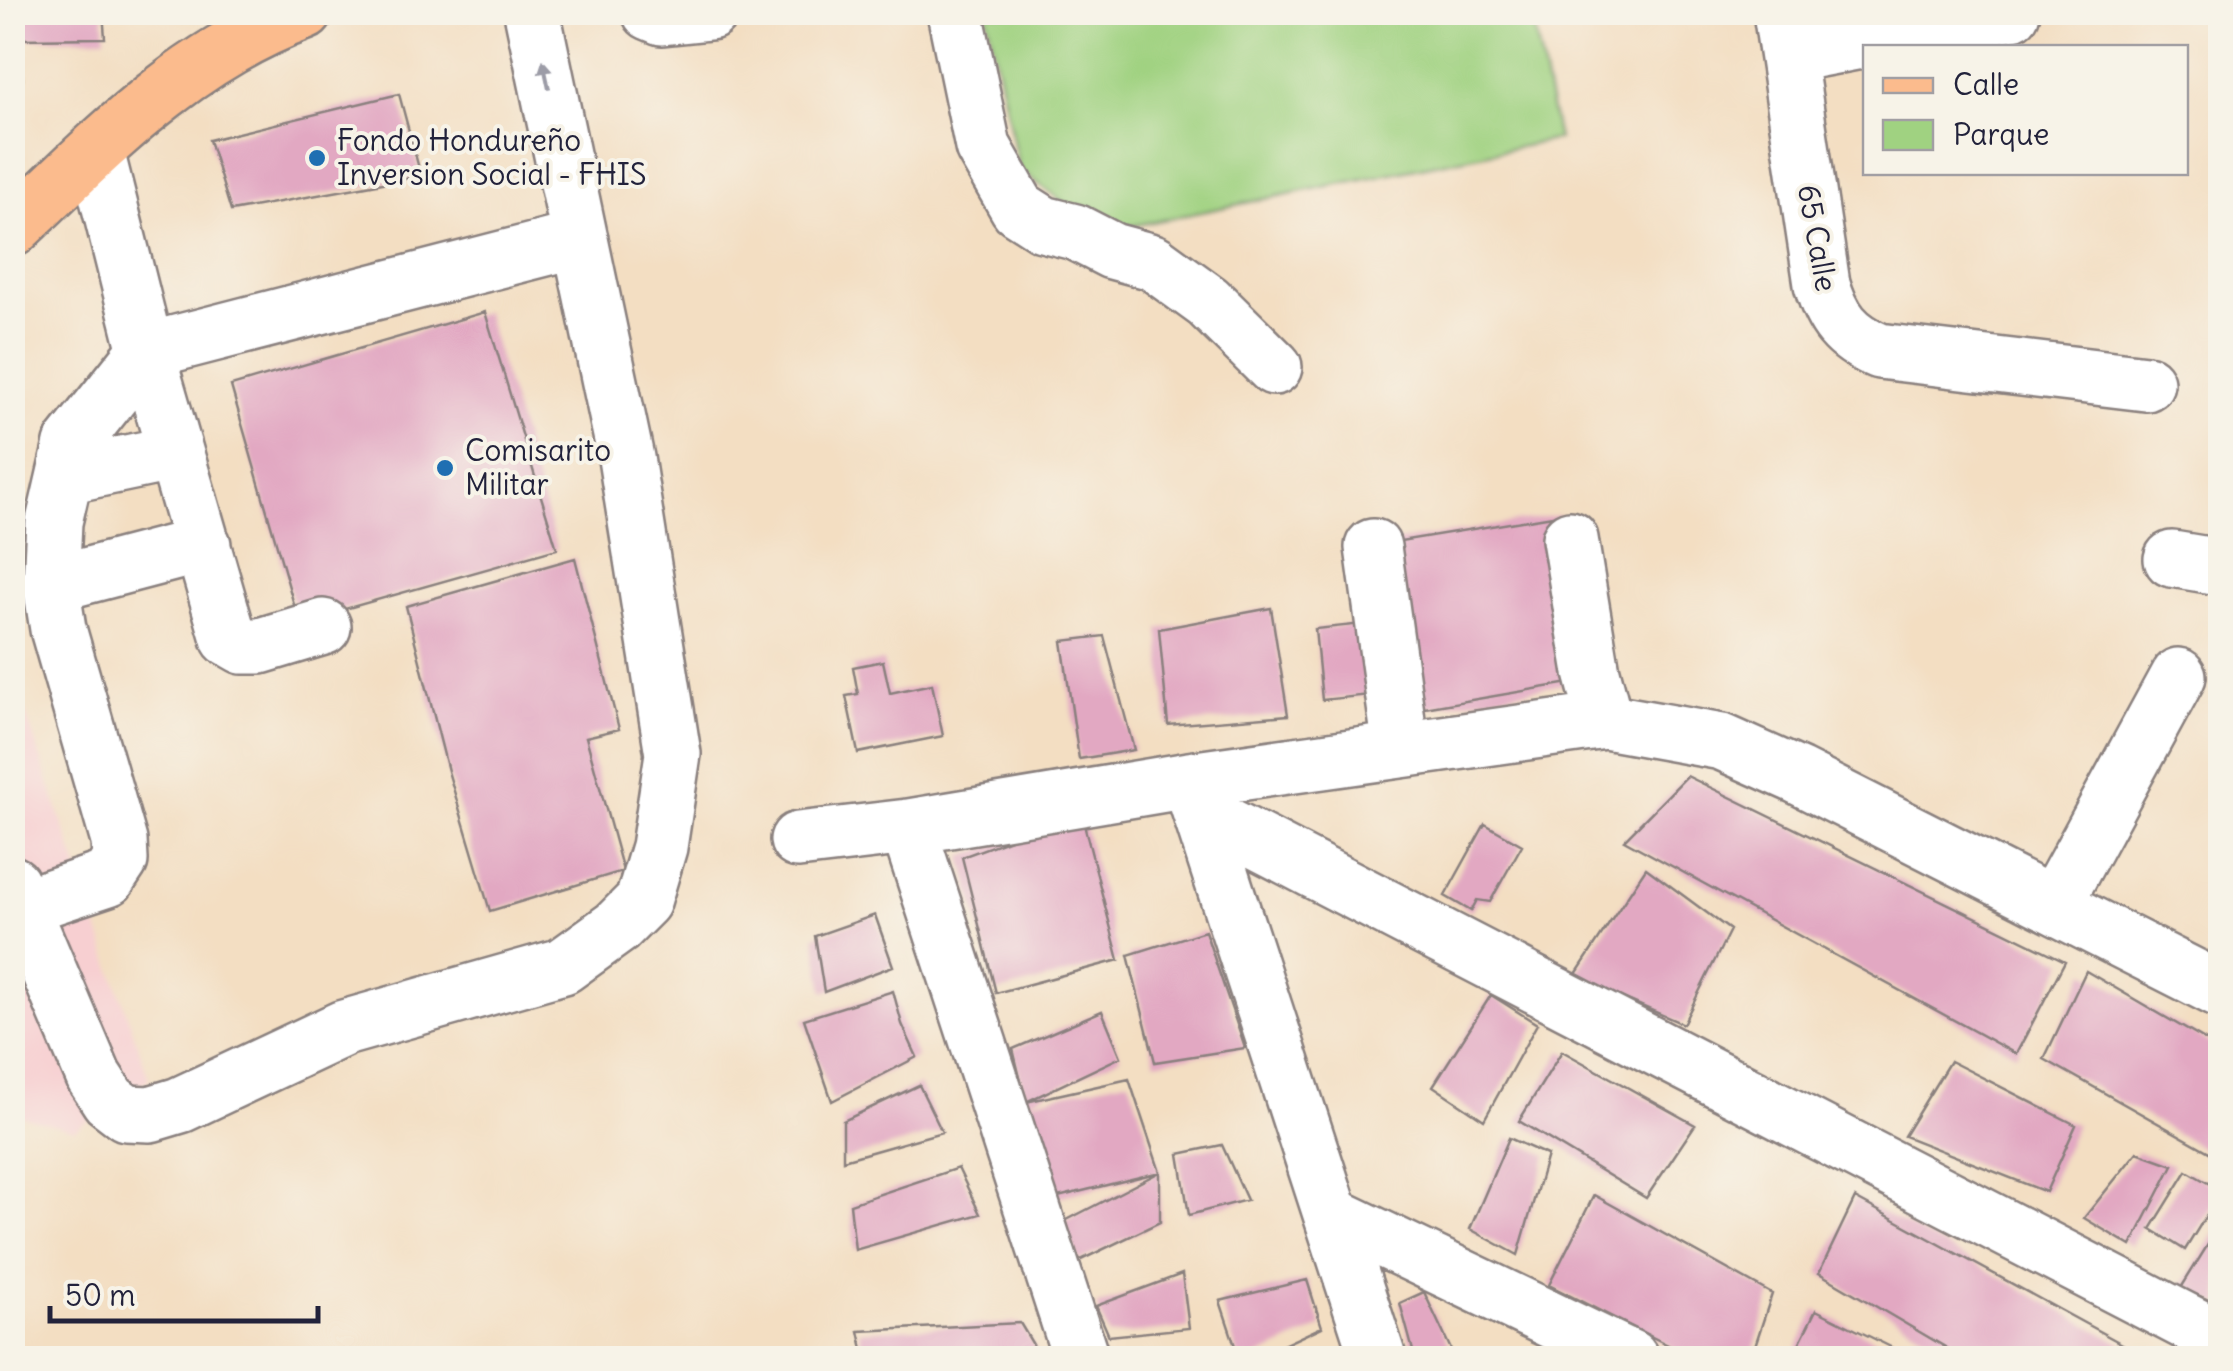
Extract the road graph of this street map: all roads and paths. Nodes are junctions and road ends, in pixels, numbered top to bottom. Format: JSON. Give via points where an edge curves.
{"nodes":[{"id":1,"x":305,"y":12,"type":"edge"},
{"id":2,"x":532,"y":12,"type":"edge"},
{"id":3,"x":650,"y":12,"type":"edge"},
{"id":4,"x":710,"y":12,"type":"edge"},
{"id":5,"x":956,"y":12,"type":"edge"},
{"id":6,"x":2012,"y":12,"type":"edge"},
{"id":7,"x":1784,"y":34,"type":"edge"},
{"id":8,"x":96,"y":151,"type":"junction"},
{"id":9,"x":12,"y":228,"type":"edge"},
{"id":10,"x":580,"y":239,"type":"junction"},
{"id":11,"x":146,"y":352,"type":"junction"},
{"id":12,"x":1274,"y":367,"type":"dead end"},
{"id":13,"x":2146,"y":383,"type":"dead end"},
{"id":14,"x":175,"y":453,"type":"junction"},
{"id":15,"x":65,"y":476,"type":"junction"},
{"id":16,"x":1570,"y":539,"type":"dead end"},
{"id":17,"x":203,"y":545,"type":"junction"},
{"id":18,"x":1373,"y":546,"type":"dead end"},
{"id":19,"x":51,"y":586,"type":"junction"},
{"id":20,"x":322,"y":627,"type":"dead end"},
{"id":21,"x":2178,"y":676,"type":"dead end"},
{"id":22,"x":1605,"y":721,"type":"junction"},
{"id":23,"x":1401,"y":750,"type":"junction"},
{"id":24,"x":1195,"y":796,"type":"junction"},
{"id":25,"x":908,"y":827,"type":"junction"},
{"id":26,"x":798,"y":840,"type":"dead end"},
{"id":27,"x":17,"y":896,"type":"edge"},
{"id":28,"x":2054,"y":904,"type":"junction"},
{"id":29,"x":2211,"y":975,"type":"edge"},
{"id":30,"x":1332,"y":1215,"type":"junction"},
{"id":31,"x":2220,"y":1339,"type":"edge"},
{"id":32,"x":1082,"y":1358,"type":"edge"},
{"id":33,"x":1378,"y":1358,"type":"edge"},
{"id":34,"x":1630,"y":1358,"type":"edge"}],
"edges":[{"from":1,"to":8,"type":"main road","via":[[206,59],[144,104]]},
{"from":10,"to":2,"type":"street","one_way":true},
{"from":3,"to":4,"type":"street"},
{"from":5,"to":12,"type":"street","via":[[983,147],[1018,208],[1043,224],[1153,262],[1208,302]]},
{"from":6,"to":7,"type":"street"},
{"from":7,"to":13,"type":"street","name":"65 Calle","via":[[1822,284],[1830,310],[1856,341],[1879,351]]},
{"from":8,"to":9,"type":"main road"},
{"from":8,"to":11,"type":"street"},
{"from":10,"to":11,"type":"street"},
{"from":10,"to":27,"type":"street","via":[[626,458],[673,754],[660,847],[643,902],[564,966],[344,1028],[150,1114],[126,1113],[109,1100]]},
{"from":11,"to":14,"type":"street"},
{"from":11,"to":15,"type":"street","via":[[72,444]]},
{"from":14,"to":15,"type":"street"},
{"from":14,"to":17,"type":"street"},
{"from":15,"to":19,"type":"street","via":[[54,522]]},
{"from":16,"to":22,"type":"street"},
{"from":17,"to":19,"type":"street"},
{"from":17,"to":20,"type":"street","via":[[229,638],[260,646]]},
{"from":18,"to":23,"type":"street"},
{"from":19,"to":27,"type":"street","via":[[120,860],[108,878]]},
{"from":21,"to":28,"type":"street"},
{"from":22,"to":23,"type":"street"},
{"from":22,"to":28,"type":"street","via":[[1722,742]]},
{"from":23,"to":24,"type":"street"},
{"from":24,"to":25,"type":"street"},
{"from":24,"to":30,"type":"street"},
{"from":24,"to":31,"type":"street"},
{"from":25,"to":26,"type":"street"},
{"from":25,"to":32,"type":"street"},
{"from":28,"to":29,"type":"street"},
{"from":30,"to":33,"type":"street"},
{"from":30,"to":34,"type":"street"}]}
